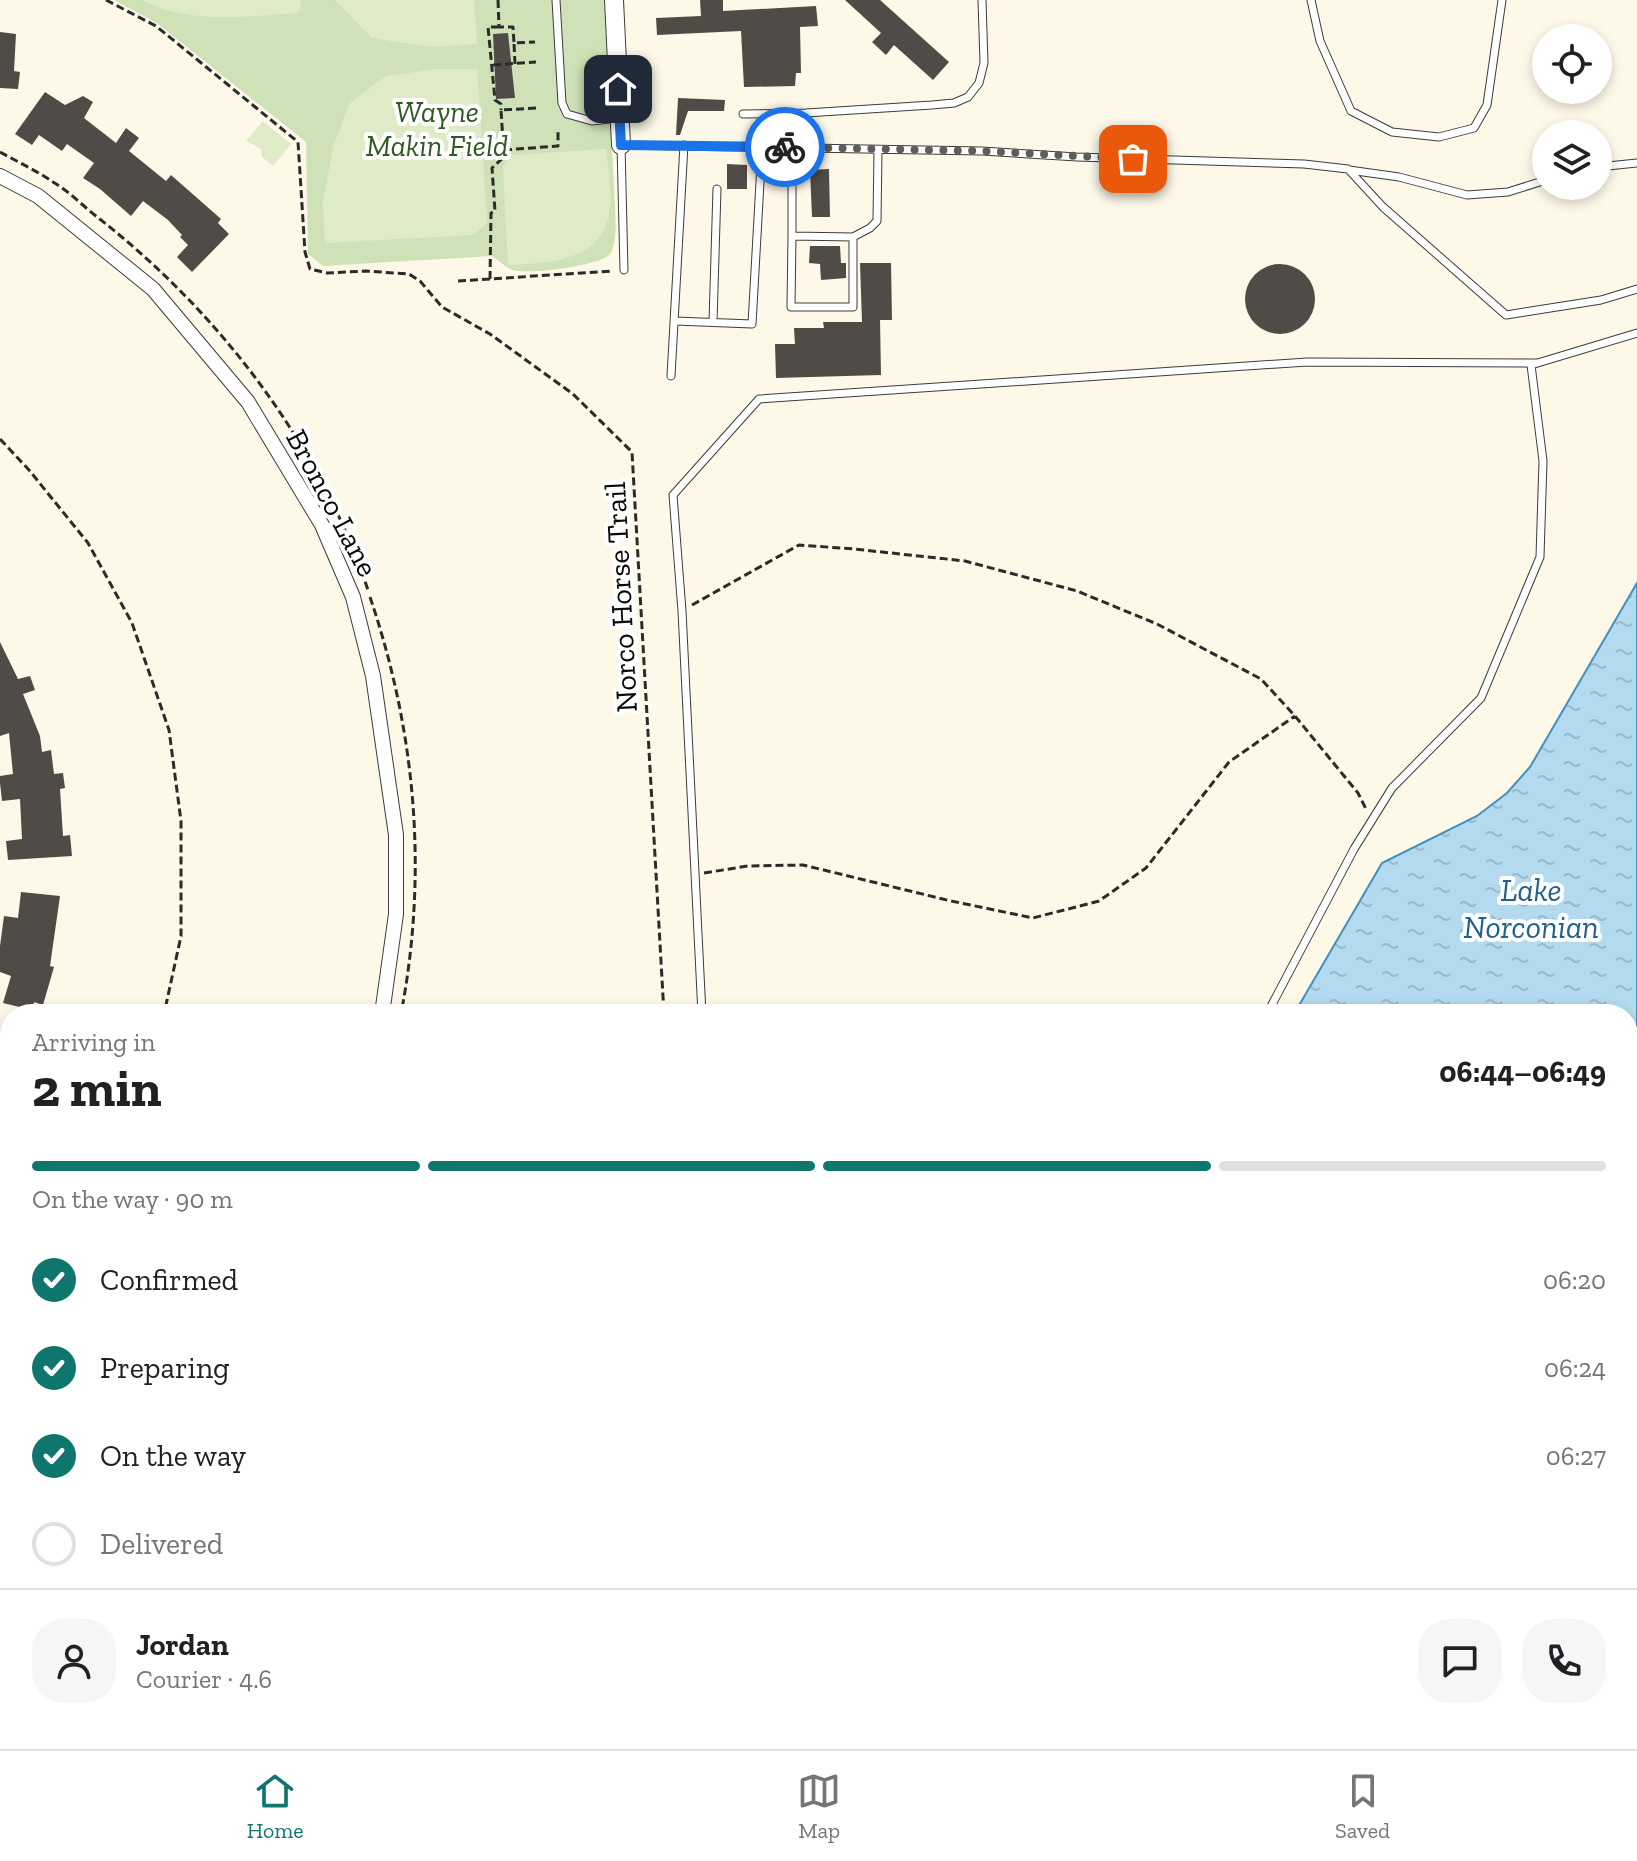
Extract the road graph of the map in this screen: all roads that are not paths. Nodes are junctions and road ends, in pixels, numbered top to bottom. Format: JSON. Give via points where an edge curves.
{"nodes":[{"id":1,"x":556,"y":0,"type":"edge"},
{"id":2,"x":614,"y":0,"type":"edge"},
{"id":3,"x":982,"y":0,"type":"edge"},
{"id":4,"x":1311,"y":0,"type":"edge"},
{"id":5,"x":1502,"y":0,"type":"edge"},
{"id":6,"x":743,"y":114,"type":"dead end"},
{"id":7,"x":620,"y":118,"type":"junction"},
{"id":8,"x":621,"y":145,"type":"junction"},
{"id":9,"x":684,"y":145,"type":"junction"},
{"id":10,"x":762,"y":147,"type":"junction"},
{"id":11,"x":792,"y":147,"type":"junction"},
{"id":12,"x":878,"y":150,"type":"junction"},
{"id":13,"x":1637,"y":163,"type":"edge"},
{"id":14,"x":1612,"y":166,"type":"edge"},
{"id":15,"x":1348,"y":169,"type":"junction"},
{"id":16,"x":0,"y":176,"type":"edge"},
{"id":17,"x":1532,"y":184,"type":"edge"},
{"id":18,"x":717,"y":189,"type":"dead end"},
{"id":19,"x":792,"y":236,"type":"junction"},
{"id":20,"x":853,"y":237,"type":"junction"},
{"id":21,"x":624,"y":270,"type":"road end"},
{"id":22,"x":1637,"y":289,"type":"edge"},
{"id":23,"x":675,"y":321,"type":"junction"},
{"id":24,"x":713,"y":322,"type":"junction"},
{"id":25,"x":1637,"y":333,"type":"edge"},
{"id":26,"x":1537,"y":363,"type":"junction"},
{"id":27,"x":671,"y":376,"type":"dead end"},
{"id":28,"x":383,"y":1004,"type":"edge"},
{"id":29,"x":701,"y":1004,"type":"edge"},
{"id":30,"x":1272,"y":1004,"type":"edge"}],
"edges":[{"from":1,"to":7,"type":"lane","via":[[567,114],[592,121]]},
{"from":2,"to":7,"type":"street"},
{"from":3,"to":6,"type":"lane","via":[[984,63],[968,97],[932,105]]},
{"from":4,"to":5,"type":"lane","via":[[1320,41],[1351,111],[1392,132],[1439,137],[1474,128],[1487,105]]},
{"from":7,"to":8,"type":"street"},
{"from":8,"to":9,"type":"lane"},
{"from":8,"to":21,"type":"lane"},
{"from":9,"to":10,"type":"lane"},
{"from":9,"to":23,"type":"lane"},
{"from":10,"to":11,"type":"lane"},
{"from":10,"to":24,"type":"lane","via":[[752,324]]},
{"from":11,"to":12,"type":"lane"},
{"from":11,"to":19,"type":"lane"},
{"from":12,"to":15,"type":"lane"},
{"from":12,"to":20,"type":"lane","via":[[877,221]]},
{"from":13,"to":14,"type":"lane"},
{"from":15,"to":17,"type":"lane","via":[[1467,195]]},
{"from":15,"to":22,"type":"lane","via":[[1383,207],[1506,315]]},
{"from":16,"to":28,"type":"street","name":"Bronco Lane","via":[[38,196],[153,289],[248,402],[322,525],[353,597],[373,676],[396,835],[396,914]]},
{"from":18,"to":24,"type":"lane"},
{"from":19,"to":20,"type":"lane"},
{"from":19,"to":20,"type":"lane","via":[[791,307],[853,307]]},
{"from":23,"to":24,"type":"lane"},
{"from":23,"to":27,"type":"lane"},
{"from":25,"to":26,"type":"lane"},
{"from":26,"to":29,"type":"lane","via":[[1307,362],[759,399],[673,495]]},
{"from":26,"to":30,"type":"lane","via":[[1531,365],[1543,461],[1540,557],[1481,698],[1392,788]]}]}
